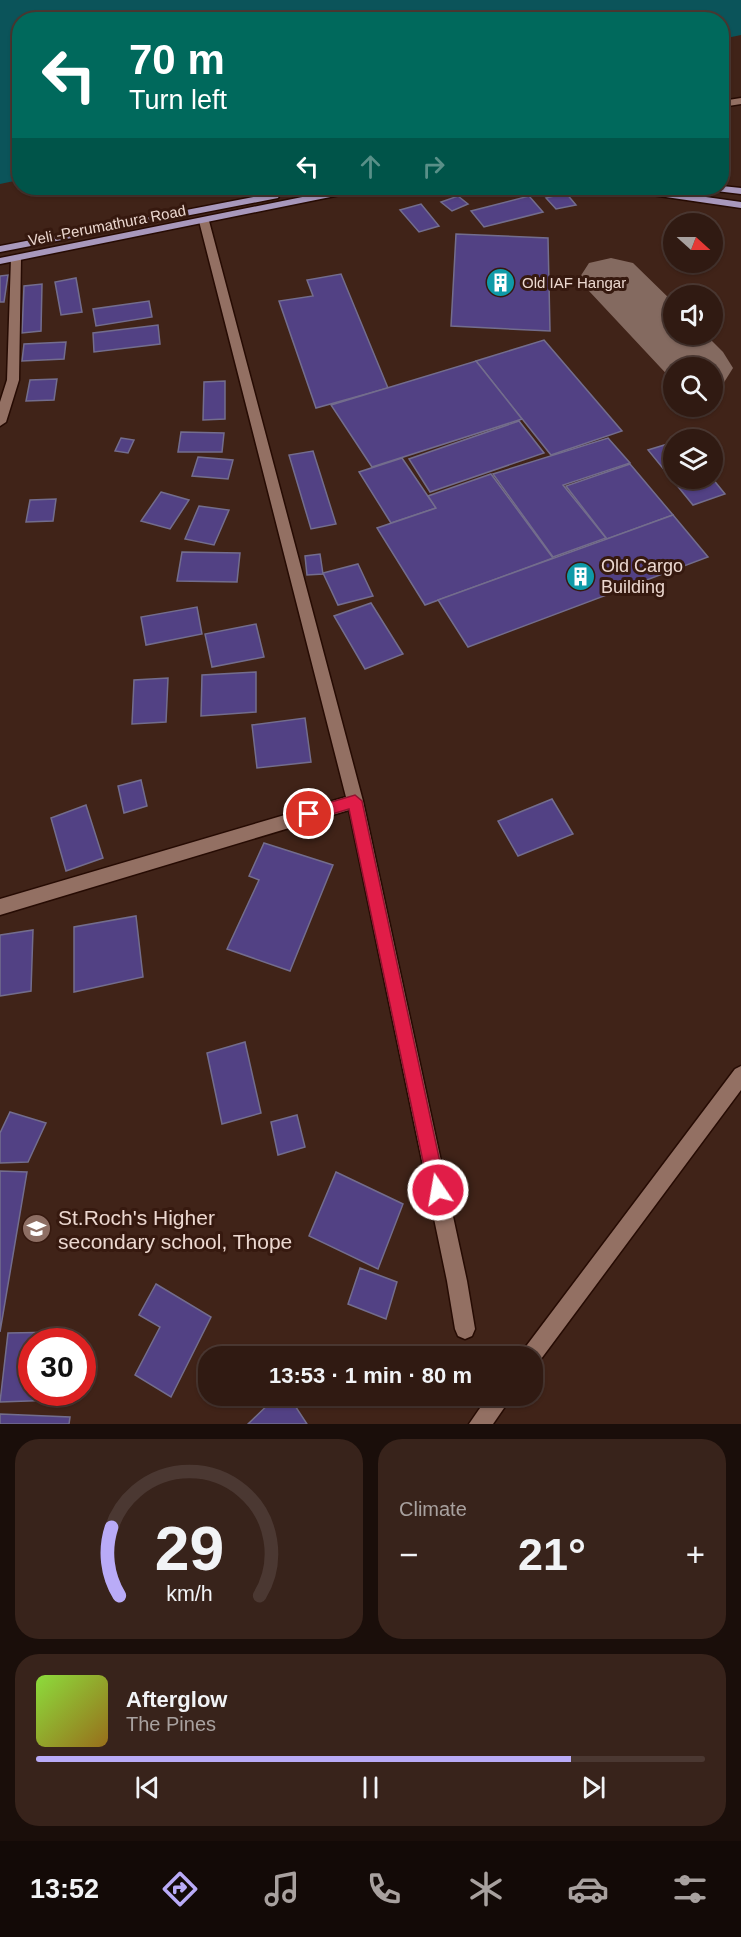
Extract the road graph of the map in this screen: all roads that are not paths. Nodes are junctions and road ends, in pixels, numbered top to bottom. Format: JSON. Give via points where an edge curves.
{"nodes":[{"id":1,"x":279,"y":195,"type":"edge"},
{"id":2,"x":327,"y":195,"type":"edge"},
{"id":3,"x":673,"y":195,"type":"edge"},
{"id":4,"x":741,"y":205,"type":"edge"},
{"id":5,"x":204,"y":221,"type":"junction"},
{"id":6,"x":0,"y":249,"type":"edge"},
{"id":7,"x":16,"y":258,"type":"junction"},
{"id":8,"x":0,"y":261,"type":"edge"},
{"id":9,"x":0,"y":422,"type":"edge"},
{"id":10,"x":355,"y":801,"type":"junction"},
{"id":11,"x":0,"y":907,"type":"edge"},
{"id":12,"x":741,"y":1075,"type":"edge"},
{"id":13,"x":465,"y":1329,"type":"dead end"},
{"id":14,"x":538,"y":1346,"type":"edge"},
{"id":15,"x":494,"y":1406,"type":"edge"},
{"id":16,"x":480,"y":1424,"type":"edge"}],
"edges":[{"from":1,"to":6,"type":"main road"},
{"from":2,"to":5,"type":"main road","name":"Veli -Perumathura Road"},
{"from":3,"to":4,"type":"main road"},
{"from":5,"to":7,"type":"main road","name":"Veli -Perumathura Road"},
{"from":5,"to":10,"type":"street"},
{"from":7,"to":8,"type":"main road","name":"Veli -Perumathura Road"},
{"from":7,"to":9,"type":"street","via":[[13,380]]},
{"from":10,"to":11,"type":"street"},
{"from":10,"to":13,"type":"street"},
{"from":12,"to":14,"type":"street"},
{"from":15,"to":16,"type":"street"}]}
